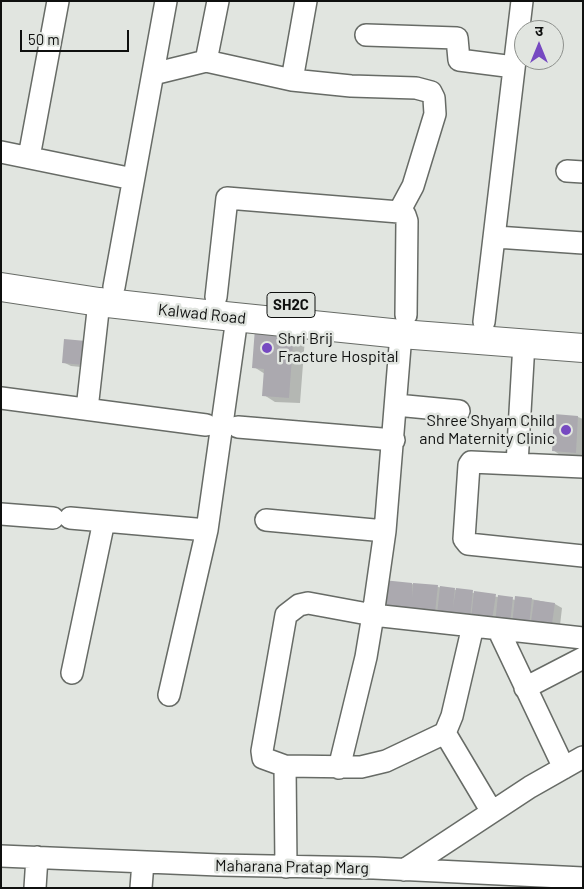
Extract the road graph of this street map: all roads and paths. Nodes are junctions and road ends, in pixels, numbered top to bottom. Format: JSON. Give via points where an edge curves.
{"nodes":[{"id":1,"x":58,"y":1,"type":"edge"},
{"id":2,"x":166,"y":1,"type":"edge"},
{"id":3,"x":218,"y":1,"type":"edge"},
{"id":4,"x":306,"y":1,"type":"edge"},
{"id":5,"x":522,"y":1,"type":"edge"},
{"id":6,"x":520,"y":20,"type":"edge"},
{"id":7,"x":366,"y":35,"type":"dead end"},
{"id":8,"x":206,"y":61,"type":"junction"},
{"id":9,"x":514,"y":67,"type":"joint"},
{"id":10,"x":153,"y":74,"type":"junction"},
{"id":11,"x":292,"y":80,"type":"junction"},
{"id":12,"x":1,"y":152,"type":"edge"},
{"id":13,"x":29,"y":158,"type":"junction"},
{"id":14,"x":133,"y":180,"type":"junction"},
{"id":15,"x":399,"y":212,"type":"junction"},
{"id":16,"x":496,"y":237,"type":"junction"},
{"id":17,"x":583,"y":244,"type":"edge"},
{"id":18,"x":1,"y":270,"type":"edge"},
{"id":19,"x":1,"y":287,"type":"edge"},
{"id":20,"x":106,"y":295,"type":"junction"},
{"id":21,"x":216,"y":297,"type":"junction"},
{"id":22,"x":237,"y":318,"type":"junction"},
{"id":23,"x":484,"y":322,"type":"junction"},
{"id":24,"x":404,"y":325,"type":"junction"},
{"id":25,"x":583,"y":330,"type":"edge"},
{"id":26,"x":524,"y":343,"type":"junction"},
{"id":27,"x":583,"y":348,"type":"edge"},
{"id":28,"x":1,"y":398,"type":"edge"},
{"id":29,"x":396,"y":405,"type":"junction"},
{"id":30,"x":87,"y":409,"type":"junction"},
{"id":31,"x":459,"y":411,"type":"dead end"},
{"id":32,"x":206,"y":425,"type":"dead end"},
{"id":33,"x":238,"y":427,"type":"dead end"},
{"id":34,"x":394,"y":440,"type":"junction"},
{"id":35,"x":517,"y":464,"type":"junction"},
{"id":36,"x":583,"y":467,"type":"edge"},
{"id":37,"x":2,"y":517,"type":"edge"},
{"id":38,"x":266,"y":520,"type":"dead end"},
{"id":39,"x":104,"y":521,"type":"junction"},
{"id":40,"x":207,"y":530,"type":"junction"},
{"id":41,"x":385,"y":531,"type":"junction"},
{"id":42,"x":583,"y":556,"type":"edge"},
{"id":43,"x":373,"y":616,"type":"junction"},
{"id":44,"x":473,"y":626,"type":"junction"},
{"id":45,"x":498,"y":629,"type":"junction"},
{"id":46,"x":583,"y":638,"type":"edge"},
{"id":47,"x":583,"y":658,"type":"edge"},
{"id":48,"x":72,"y":673,"type":"dead end"},
{"id":49,"x":525,"y":688,"type":"junction"},
{"id":50,"x":169,"y":694,"type":"dead end"},
{"id":51,"x":445,"y":733,"type":"junction"},
{"id":52,"x":576,"y":762,"type":"edge"},
{"id":53,"x":285,"y":766,"type":"junction"},
{"id":54,"x":339,"y":768,"type":"junction"},
{"id":55,"x":492,"y":812,"type":"junction"},
{"id":56,"x":1,"y":856,"type":"edge"},
{"id":57,"x":37,"y":857,"type":"junction"},
{"id":58,"x":143,"y":862,"type":"junction"},
{"id":59,"x":286,"y":867,"type":"junction"},
{"id":60,"x":391,"y":875,"type":"edge"},
{"id":61,"x":574,"y":881,"type":"edge"},
{"id":62,"x":35,"y":888,"type":"edge"},
{"id":63,"x":141,"y":888,"type":"edge"}],
"edges":[{"from":1,"to":13,"type":"street"},
{"from":2,"to":10,"type":"street"},
{"from":3,"to":8,"type":"street"},
{"from":4,"to":11,"type":"street"},
{"from":5,"to":6,"type":"street"},
{"from":7,"to":9,"type":"street","via":[[457,38],[459,60]]},
{"from":8,"to":10,"type":"street"},
{"from":8,"to":11,"type":"street"},
{"from":9,"to":16,"type":"street"},
{"from":10,"to":14,"type":"street"},
{"from":11,"to":15,"type":"street","via":[[368,88],[416,88],[431,92],[435,114],[413,186]]},
{"from":12,"to":13,"type":"street"},
{"from":13,"to":14,"type":"street"},
{"from":14,"to":20,"type":"street"},
{"from":15,"to":21,"type":"street","via":[[228,198]]},
{"from":15,"to":24,"type":"street","via":[[407,221]]},
{"from":16,"to":17,"type":"street"},
{"from":16,"to":23,"type":"street"},
{"from":18,"to":20,"type":"main road","name":"Kalwad Road","number":"SH2C"},
{"from":19,"to":20,"type":"main road","name":"Kalwad Road","number":"SH2C"},
{"from":20,"to":21,"type":"main road","name":"Kalwad Road","number":"SH2C"},
{"from":20,"to":22,"type":"main road","name":"Kalwad Road","number":"SH2C"},
{"from":20,"to":30,"type":"street"},
{"from":21,"to":24,"type":"main road","name":"Kalwad Road","number":"SH2C"},
{"from":22,"to":24,"type":"main road","name":"Kalwad Road","number":"SH2C"},
{"from":22,"to":40,"type":"street"},
{"from":23,"to":24,"type":"main road","name":"Kalwad Road","number":"SH2C"},
{"from":23,"to":25,"type":"main road","name":"Kalwad Road","number":"SH2C"},
{"from":24,"to":26,"type":"main road","name":"Kalwad Road","number":"SH2C"},
{"from":24,"to":29,"type":"street"},
{"from":26,"to":27,"type":"main road","name":"Kalwad Road","number":"SH2C"},
{"from":26,"to":35,"type":"street"},
{"from":28,"to":30,"type":"street"},
{"from":29,"to":31,"type":"street"},
{"from":29,"to":34,"type":"street"},
{"from":30,"to":32,"type":"street"},
{"from":33,"to":34,"type":"street"},
{"from":34,"to":41,"type":"street"},
{"from":35,"to":36,"type":"street"},
{"from":35,"to":42,"type":"street","via":[[470,463],[466,542]]},
{"from":37,"to":39,"type":"street"},
{"from":38,"to":41,"type":"street"},
{"from":39,"to":40,"type":"street"},
{"from":39,"to":48,"type":"street"},
{"from":40,"to":50,"type":"street"},
{"from":41,"to":43,"type":"street"},
{"from":43,"to":44,"type":"street"},
{"from":43,"to":53,"type":"street","via":[[308,603],[299,605],[286,615],[262,751],[263,758],[269,762]]},
{"from":43,"to":54,"type":"street"},
{"from":44,"to":45,"type":"street"},
{"from":44,"to":51,"type":"street","via":[[461,682]]},
{"from":45,"to":46,"type":"street"},
{"from":45,"to":49,"type":"street"},
{"from":47,"to":49,"type":"street"},
{"from":49,"to":52,"type":"street"},
{"from":51,"to":54,"type":"street","via":[[386,761]]},
{"from":51,"to":55,"type":"street"},
{"from":52,"to":55,"type":"street"},
{"from":53,"to":54,"type":"street"},
{"from":53,"to":59,"type":"street"},
{"from":55,"to":60,"type":"street"},
{"from":56,"to":57,"type":"street","name":"Maharana Pratap Marg"},
{"from":57,"to":58,"type":"street","name":"Maharana Pratap Marg"},
{"from":57,"to":62,"type":"street"},
{"from":58,"to":59,"type":"street","name":"Maharana Pratap Marg"},
{"from":58,"to":63,"type":"street"},
{"from":59,"to":60,"type":"street","name":"Maharana Pratap Marg"},
{"from":60,"to":61,"type":"street","name":"Maharana Pratap Marg"}]}
